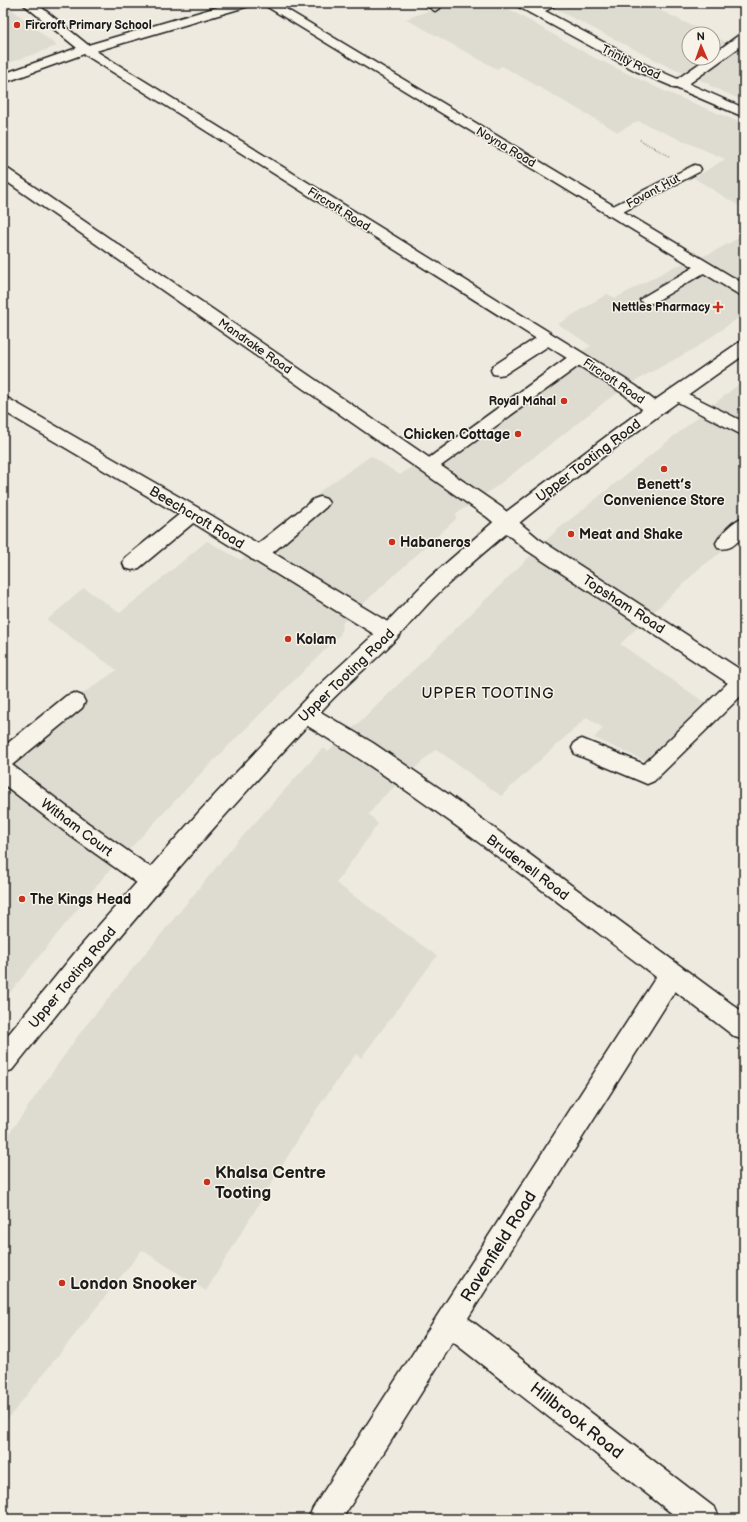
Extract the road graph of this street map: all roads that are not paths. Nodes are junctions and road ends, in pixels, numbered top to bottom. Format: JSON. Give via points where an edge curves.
{"nodes":[{"id":1,"x":28,"y":3,"type":"edge"},
{"id":2,"x":245,"y":3,"type":"edge"},
{"id":3,"x":267,"y":3,"type":"edge"},
{"id":4,"x":521,"y":3,"type":"edge"},
{"id":5,"x":551,"y":3,"type":"edge"},
{"id":6,"x":534,"y":10,"type":"junction"},
{"id":7,"x":744,"y":38,"type":"edge"},
{"id":8,"x":86,"y":49,"type":"junction"},
{"id":9,"x":3,"y":78,"type":"edge"},
{"id":10,"x":678,"y":85,"type":"junction"},
{"id":11,"x":744,"y":113,"type":"edge"},
{"id":12,"x":694,"y":169,"type":"road end"},
{"id":13,"x":3,"y":172,"type":"edge"},
{"id":14,"x":612,"y":212,"type":"junction"},
{"id":15,"x":704,"y":267,"type":"junction"},
{"id":16,"x":744,"y":291,"type":"edge"},
{"id":17,"x":648,"y":300,"type":"dead end"},
{"id":18,"x":547,"y":339,"type":"junction"},
{"id":19,"x":744,"y":348,"type":"edge"},
{"id":20,"x":578,"y":358,"type":"junction"},
{"id":21,"x":499,"y":370,"type":"dead end"},
{"id":22,"x":676,"y":394,"type":"junction"},
{"id":23,"x":3,"y":403,"type":"edge"},
{"id":24,"x":654,"y":409,"type":"junction"},
{"id":25,"x":744,"y":430,"type":"edge"},
{"id":26,"x":428,"y":466,"type":"junction"},
{"id":27,"x":320,"y":503,"type":"dead end"},
{"id":28,"x":192,"y":514,"type":"junction"},
{"id":29,"x":505,"y":524,"type":"junction"},
{"id":30,"x":744,"y":524,"type":"edge"},
{"id":31,"x":725,"y":543,"type":"dead end"},
{"id":32,"x":258,"y":554,"type":"junction"},
{"id":33,"x":132,"y":563,"type":"dead end"},
{"id":34,"x":390,"y":633,"type":"junction"},
{"id":35,"x":743,"y":682,"type":"edge"},
{"id":36,"x":74,"y":702,"type":"dead end"},
{"id":37,"x":306,"y":714,"type":"junction"},
{"id":38,"x":582,"y":748,"type":"dead end"},
{"id":39,"x":3,"y":760,"type":"edge"},
{"id":40,"x":3,"y":771,"type":"edge"},
{"id":41,"x":152,"y":882,"type":"junction"},
{"id":42,"x":673,"y":975,"type":"junction"},
{"id":43,"x":744,"y":1028,"type":"edge"},
{"id":44,"x":4,"y":1057,"type":"edge"},
{"id":45,"x":450,"y":1322,"type":"junction"},
{"id":46,"x":324,"y":1519,"type":"edge"},
{"id":47,"x":704,"y":1519,"type":"edge"}],
"edges":[{"from":1,"to":8,"type":"main road","name":"Fircroft Road"},
{"from":2,"to":8,"type":"main road"},
{"from":3,"to":14,"type":"main road","name":"Noyna Road"},
{"from":4,"to":6,"type":"main road","name":"Trinity Road"},
{"from":5,"to":6,"type":"main road"},
{"from":6,"to":10,"type":"main road","name":"Trinity Road","via":[[612,53]]},
{"from":7,"to":10,"type":"main road"},
{"from":8,"to":9,"type":"main road"},
{"from":8,"to":18,"type":"main road","name":"Fircroft Road"},
{"from":10,"to":11,"type":"main road","name":"Trinity Road"},
{"from":12,"to":14,"type":"lane","name":"Fovant Hut"},
{"from":13,"to":26,"type":"main road","name":"Mandrake Road"},
{"from":14,"to":15,"type":"main road","name":"Noyna Road"},
{"from":15,"to":16,"type":"main road","name":"Noyna Road"},
{"from":15,"to":17,"type":"lane"},
{"from":18,"to":20,"type":"main road","name":"Fircroft Road"},
{"from":18,"to":21,"type":"lane"},
{"from":19,"to":22,"type":"main road","name":"Upper Tooting Road"},
{"from":20,"to":24,"type":"main road","name":"Fircroft Road","via":[[630,390]]},
{"from":20,"to":26,"type":"lane"},
{"from":22,"to":24,"type":"main road","name":"Upper Tooting Road"},
{"from":22,"to":25,"type":"main road"},
{"from":23,"to":28,"type":"main road","name":"Beechcroft Road"},
{"from":24,"to":29,"type":"main road","name":"Upper Tooting Road"},
{"from":26,"to":29,"type":"main road","name":"Mandrake Road","via":[[485,506]]},
{"from":27,"to":32,"type":"lane"},
{"from":28,"to":32,"type":"main road","name":"Beechcroft Road"},
{"from":28,"to":33,"type":"lane"},
{"from":29,"to":34,"type":"main road","name":"Upper Tooting Road","via":[[436,583]]},
{"from":29,"to":35,"type":"main road","name":"Topsham Road"},
{"from":30,"to":31,"type":"lane"},
{"from":32,"to":34,"type":"main road","name":"Beechcroft Road"},
{"from":34,"to":37,"type":"main road","name":"Upper Tooting Road"},
{"from":35,"to":38,"type":"lane","via":[[647,775]]},
{"from":36,"to":39,"type":"main road"},
{"from":37,"to":41,"type":"main road","name":"Upper Tooting Road","via":[[206,820]]},
{"from":37,"to":42,"type":"main road","name":"Brudenell Road","via":[[365,749],[440,801]]},
{"from":40,"to":41,"type":"main road","name":"Witham Court"},
{"from":41,"to":44,"type":"main road","name":"Upper Tooting Road"},
{"from":42,"to":43,"type":"main road","name":"Brudenell Road"},
{"from":42,"to":45,"type":"main road","name":"Ravenfield Road","via":[[660,990]]},
{"from":45,"to":46,"type":"main road","name":"Ravenfield Road"},
{"from":45,"to":47,"type":"main road","name":"Hillbrook Road"}]}
